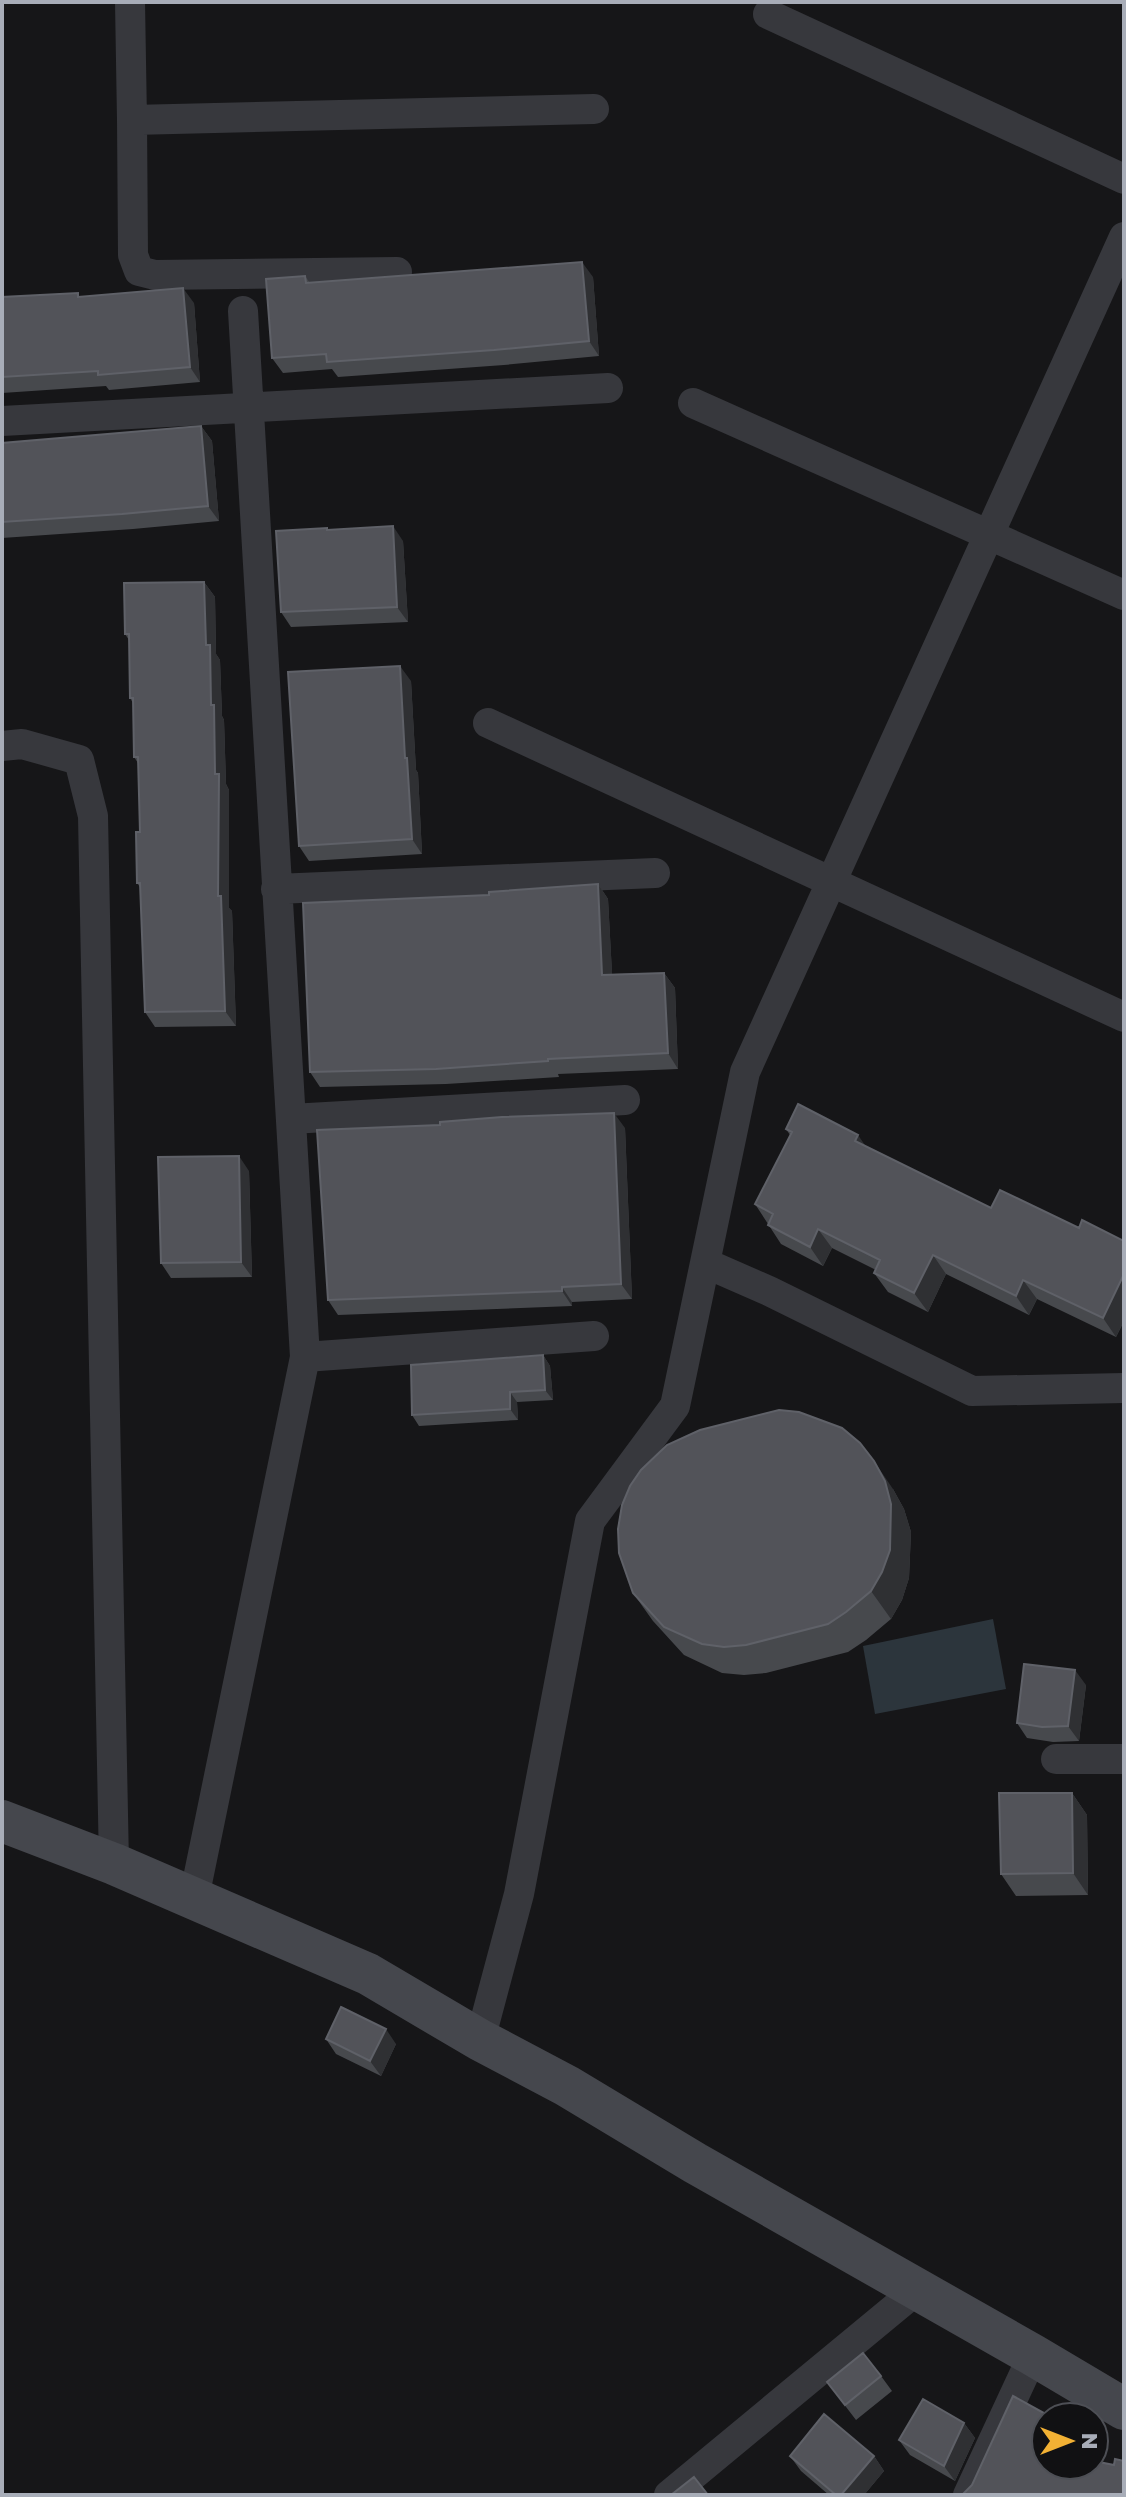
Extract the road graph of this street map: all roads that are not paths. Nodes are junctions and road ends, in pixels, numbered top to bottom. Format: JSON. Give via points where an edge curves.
{"nodes":[{"id":1,"x":130,"y":2,"type":"edge"},
{"id":2,"x":768,"y":14,"type":"dead end"},
{"id":3,"x":594,"y":109,"type":"dead end"},
{"id":4,"x":132,"y":120,"type":"junction"},
{"id":5,"x":1124,"y":179,"type":"edge"},
{"id":6,"x":1124,"y":237,"type":"edge"},
{"id":7,"x":397,"y":272,"type":"dead end"},
{"id":8,"x":243,"y":311,"type":"dead end"},
{"id":9,"x":608,"y":388,"type":"dead end"},
{"id":10,"x":693,"y":403,"type":"dead end"},
{"id":11,"x":249,"y":407,"type":"junction"},
{"id":12,"x":2,"y":421,"type":"edge"},
{"id":13,"x":989,"y":535,"type":"junction"},
{"id":14,"x":1124,"y":595,"type":"edge"},
{"id":15,"x":488,"y":723,"type":"dead end"},
{"id":16,"x":2,"y":746,"type":"edge"},
{"id":17,"x":655,"y":873,"type":"dead end"},
{"id":18,"x":832,"y":881,"type":"junction"},
{"id":19,"x":276,"y":889,"type":"junction"},
{"id":20,"x":1124,"y":1017,"type":"edge"},
{"id":21,"x":625,"y":1100,"type":"dead end"},
{"id":22,"x":291,"y":1119,"type":"junction"},
{"id":23,"x":705,"y":1263,"type":"junction"},
{"id":24,"x":594,"y":1336,"type":"dead end"},
{"id":25,"x":305,"y":1357,"type":"junction"},
{"id":26,"x":1124,"y":1388,"type":"edge"},
{"id":27,"x":1056,"y":1759,"type":"dead end"},
{"id":28,"x":1124,"y":1759,"type":"edge"},
{"id":29,"x":2,"y":1821,"type":"edge"},
{"id":30,"x":114,"y":1864,"type":"junction"},
{"id":31,"x":194,"y":1898,"type":"junction"},
{"id":32,"x":480,"y":2040,"type":"junction"},
{"id":33,"x":918,"y":2289,"type":"junction"},
{"id":34,"x":1033,"y":2355,"type":"junction"},
{"id":35,"x":1124,"y":2409,"type":"edge"},
{"id":36,"x":669,"y":2495,"type":"edge"},
{"id":37,"x":968,"y":2495,"type":"edge"}],
"edges":[{"from":1,"to":4,"type":"street"},
{"from":2,"to":5,"type":"street"},
{"from":3,"to":4,"type":"street"},
{"from":4,"to":7,"type":"street","via":[[133,255],[139,271]]},
{"from":6,"to":13,"type":"street"},
{"from":8,"to":11,"type":"street"},
{"from":9,"to":11,"type":"street"},
{"from":10,"to":13,"type":"street"},
{"from":11,"to":12,"type":"street"},
{"from":11,"to":19,"type":"street"},
{"from":13,"to":14,"type":"street"},
{"from":13,"to":18,"type":"street"},
{"from":15,"to":18,"type":"street"},
{"from":16,"to":30,"type":"street","via":[[22,744],[79,760],[93,816]]},
{"from":17,"to":19,"type":"street"},
{"from":18,"to":20,"type":"street"},
{"from":18,"to":23,"type":"street","via":[[745,1072]]},
{"from":19,"to":22,"type":"street"},
{"from":21,"to":22,"type":"street"},
{"from":22,"to":25,"type":"street"},
{"from":23,"to":26,"type":"street","via":[[972,1391]]},
{"from":23,"to":32,"type":"street","via":[[675,1406],[590,1521],[519,1894]]},
{"from":24,"to":25,"type":"street"},
{"from":25,"to":31,"type":"street"},
{"from":27,"to":28,"type":"street"},
{"from":29,"to":30,"type":"main road"},
{"from":30,"to":31,"type":"main road"},
{"from":31,"to":32,"type":"main road","via":[[368,1974]]},
{"from":32,"to":33,"type":"main road"},
{"from":33,"to":34,"type":"main road"},
{"from":33,"to":36,"type":"street"},
{"from":34,"to":35,"type":"main road"},
{"from":34,"to":37,"type":"street"}]}
